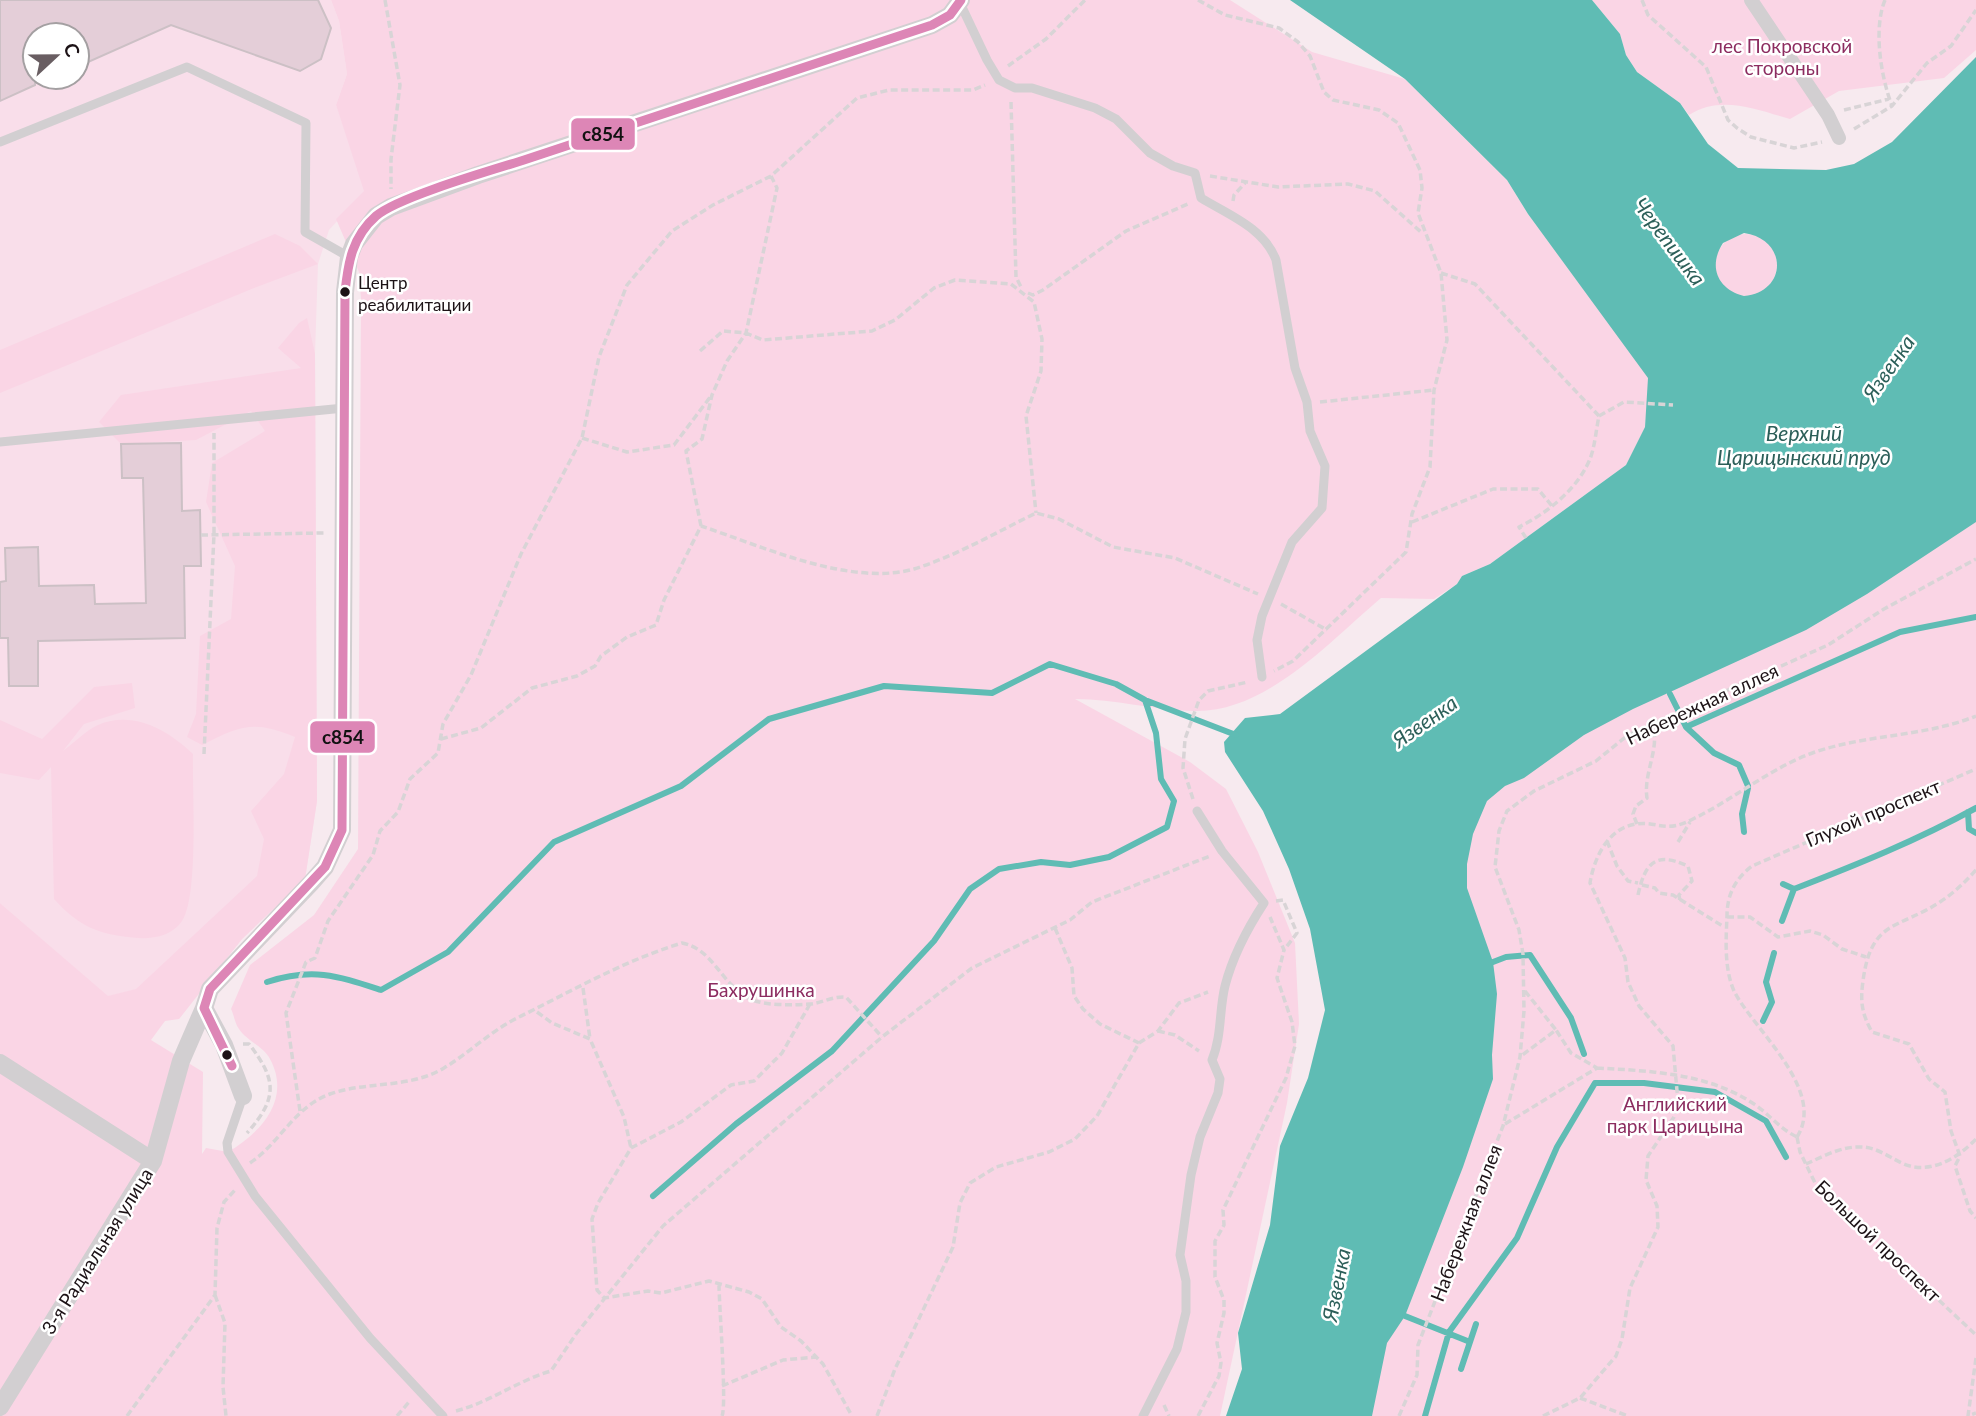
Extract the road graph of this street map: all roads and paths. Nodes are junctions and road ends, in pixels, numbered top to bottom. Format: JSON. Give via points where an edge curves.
{"nodes":[{"id":1,"x":385,"y":0,"type":"edge"},
{"id":2,"x":1085,"y":0,"type":"edge"},
{"id":3,"x":1198,"y":0,"type":"edge"},
{"id":4,"x":1642,"y":0,"type":"edge"},
{"id":5,"x":1751,"y":0,"type":"edge"},
{"id":6,"x":1885,"y":0,"type":"edge"},
{"id":7,"x":961,"y":1,"type":"edge"},
{"id":8,"x":1976,"y":10,"type":"edge"},
{"id":9,"x":999,"y":79,"type":"junction"},
{"id":10,"x":1889,"y":99,"type":"junction"},
{"id":11,"x":1892,"y":106,"type":"junction"},
{"id":12,"x":1828,"y":115,"type":"junction"},
{"id":13,"x":1839,"y":138,"type":"junction"},
{"id":14,"x":0,"y":142,"type":"edge"},
{"id":15,"x":1195,"y":173,"type":"junction"},
{"id":16,"x":771,"y":176,"type":"junction"},
{"id":17,"x":1201,"y":198,"type":"junction"},
{"id":18,"x":391,"y":207,"type":"junction"},
{"id":19,"x":1424,"y":234,"type":"junction"},
{"id":20,"x":349,"y":257,"type":"junction"},
{"id":21,"x":1441,"y":273,"type":"junction"},
{"id":22,"x":1024,"y":292,"type":"junction"},
{"id":23,"x":746,"y":333,"type":"junction"},
{"id":24,"x":700,"y":351,"type":"dead end"},
{"id":25,"x":1434,"y":390,"type":"junction"},
{"id":26,"x":712,"y":394,"type":"junction"},
{"id":27,"x":1307,"y":402,"type":"junction"},
{"id":28,"x":1673,"y":405,"type":"dead end"},
{"id":29,"x":344,"y":408,"type":"junction"},
{"id":30,"x":1599,"y":416,"type":"junction"},
{"id":31,"x":214,"y":421,"type":"junction"},
{"id":32,"x":582,"y":438,"type":"junction"},
{"id":33,"x":0,"y":442,"type":"edge"},
{"id":34,"x":1552,"y":506,"type":"junction"},
{"id":35,"x":1036,"y":513,"type":"junction"},
{"id":36,"x":1412,"y":522,"type":"dead end"},
{"id":37,"x":701,"y":526,"type":"junction"},
{"id":38,"x":214,"y":534,"type":"junction"},
{"id":39,"x":201,"y":535,"type":"dead end"},
{"id":40,"x":344,"y":535,"type":"junction"},
{"id":41,"x":1526,"y":538,"type":"dead end"},
{"id":42,"x":1976,"y":559,"type":"edge"},
{"id":43,"x":1269,"y":598,"type":"junction"},
{"id":44,"x":1328,"y":630,"type":"junction"},
{"id":45,"x":1262,"y":677,"type":"junction"},
{"id":46,"x":1976,"y":716,"type":"edge"},
{"id":47,"x":1652,"y":725,"type":"junction"},
{"id":48,"x":441,"y":739,"type":"junction"},
{"id":49,"x":204,"y":754,"type":"dead end"},
{"id":50,"x":1976,"y":769,"type":"edge"},
{"id":51,"x":1197,"y":811,"type":"joint"},
{"id":52,"x":1691,"y":820,"type":"junction"},
{"id":53,"x":1637,"y":824,"type":"junction"},
{"id":54,"x":1607,"y":841,"type":"junction"},
{"id":55,"x":1678,"y":842,"type":"dead end"},
{"id":56,"x":1222,"y":851,"type":"junction"},
{"id":57,"x":1976,"y":870,"type":"edge"},
{"id":58,"x":1638,"y":895,"type":"dead end"},
{"id":59,"x":1680,"y":902,"type":"junction"},
{"id":60,"x":1264,"y":903,"type":"junction"},
{"id":61,"x":1727,"y":917,"type":"junction"},
{"id":62,"x":1724,"y":927,"type":"junction"},
{"id":63,"x":1055,"y":928,"type":"junction"},
{"id":64,"x":1284,"y":950,"type":"junction"},
{"id":65,"x":1866,"y":957,"type":"junction"},
{"id":66,"x":1226,"y":986,"type":"junction"},
{"id":67,"x":583,"y":988,"type":"junction"},
{"id":68,"x":1524,"y":989,"type":"junction"},
{"id":69,"x":810,"y":1004,"type":"junction"},
{"id":70,"x":204,"y":1008,"type":"junction"},
{"id":71,"x":536,"y":1011,"type":"junction"},
{"id":72,"x":1556,"y":1030,"type":"junction"},
{"id":73,"x":1158,"y":1031,"type":"junction"},
{"id":74,"x":882,"y":1037,"type":"junction"},
{"id":75,"x":590,"y":1039,"type":"junction"},
{"id":76,"x":1139,"y":1043,"type":"junction"},
{"id":77,"x":1201,"y":1052,"type":"dead end"},
{"id":78,"x":1520,"y":1057,"type":"junction"},
{"id":79,"x":0,"y":1063,"type":"edge"},
{"id":80,"x":1597,"y":1068,"type":"junction"},
{"id":81,"x":1678,"y":1076,"type":"junction"},
{"id":82,"x":243,"y":1096,"type":"joint"},
{"id":83,"x":300,"y":1111,"type":"junction"},
{"id":84,"x":1503,"y":1126,"type":"junction"},
{"id":85,"x":1797,"y":1137,"type":"junction"},
{"id":86,"x":1976,"y":1139,"type":"edge"},
{"id":87,"x":631,"y":1148,"type":"junction"},
{"id":88,"x":1960,"y":1156,"type":"junction"},
{"id":89,"x":153,"y":1161,"type":"junction"},
{"id":90,"x":1806,"y":1164,"type":"junction"},
{"id":91,"x":242,"y":1174,"type":"junction"},
{"id":92,"x":1976,"y":1218,"type":"edge"},
{"id":93,"x":719,"y":1284,"type":"junction"},
{"id":94,"x":215,"y":1295,"type":"junction"},
{"id":95,"x":604,"y":1298,"type":"junction"},
{"id":96,"x":1976,"y":1335,"type":"edge"},
{"id":97,"x":816,"y":1357,"type":"junction"},
{"id":98,"x":1976,"y":1358,"type":"edge"},
{"id":99,"x":722,"y":1386,"type":"junction"},
{"id":100,"x":419,"y":1391,"type":"junction"},
{"id":101,"x":1580,"y":1398,"type":"junction"},
{"id":102,"x":0,"y":1406,"type":"edge"},
{"id":103,"x":1976,"y":1413,"type":"edge"},
{"id":104,"x":443,"y":1415,"type":"edge"},
{"id":105,"x":127,"y":1416,"type":"edge"},
{"id":106,"x":226,"y":1416,"type":"edge"},
{"id":107,"x":397,"y":1416,"type":"edge"},
{"id":108,"x":722,"y":1416,"type":"edge"},
{"id":109,"x":852,"y":1416,"type":"edge"},
{"id":110,"x":877,"y":1416,"type":"edge"},
{"id":111,"x":1143,"y":1416,"type":"edge"},
{"id":112,"x":1198,"y":1416,"type":"edge"},
{"id":113,"x":1399,"y":1416,"type":"edge"},
{"id":114,"x":1543,"y":1416,"type":"edge"},
{"id":115,"x":1628,"y":1416,"type":"edge"}],
"edges":[{"from":1,"to":18,"type":"path","via":[[400,85],[391,159]]},
{"from":2,"to":9,"type":"path","via":[[1046,39],[1009,64]]},
{"from":3,"to":19,"type":"path","via":[[1224,15],[1279,28],[1310,56],[1324,92],[1333,100],[1391,116],[1404,131],[1420,170],[1418,214]]},
{"from":4,"to":13,"type":"path","via":[[1648,15],[1706,67],[1728,120],[1737,128],[1751,137],[1794,148]]},
{"from":5,"to":12,"type":"street"},
{"from":6,"to":10,"type":"path","via":[[1880,13],[1881,53]]},
{"from":7,"to":9,"type":"lane"},
{"from":7,"to":18,"type":"street","name":"3-я Радиальная улица","via":[[950,15],[932,25],[478,174]]},
{"from":8,"to":11,"type":"path","via":[[1951,46],[1927,63]]},
{"from":9,"to":15,"type":"lane","via":[[1015,88],[1032,88],[1095,108],[1116,119],[1150,153]]},
{"from":9,"to":16,"type":"path","via":[[973,90],[889,89],[857,98]]},
{"from":9,"to":22,"type":"path","via":[[1011,98],[1016,277]]},
{"from":10,"to":11,"type":"path"},
{"from":10,"to":12,"type":"path"},
{"from":11,"to":13,"type":"path"},
{"from":12,"to":13,"type":"street"},
{"from":14,"to":20,"type":"lane","via":[[187,67],[306,123],[305,232]]},
{"from":15,"to":17,"type":"lane"},
{"from":15,"to":19,"type":"path","via":[[1279,187],[1348,184],[1375,191]]},
{"from":16,"to":23,"type":"path","via":[[777,188]]},
{"from":16,"to":32,"type":"path","via":[[672,231],[627,285],[599,357]]},
{"from":17,"to":22,"type":"path","via":[[1126,231],[1033,295]]},
{"from":17,"to":27,"type":"lane","via":[[1250,227],[1271,246],[1295,368]]},
{"from":18,"to":20,"type":"street","name":"3-я Радиальная улица","via":[[363,230]]},
{"from":19,"to":21,"type":"path"},
{"from":20,"to":29,"type":"street","name":"3-я Радиальная улица"},
{"from":21,"to":25,"type":"path","via":[[1447,340]]},
{"from":21,"to":30,"type":"path","via":[[1475,284]]},
{"from":22,"to":23,"type":"path","via":[[1011,284],[955,280],[934,288],[902,315],[872,331],[763,340]]},
{"from":22,"to":35,"type":"path","via":[[1038,312],[1042,339],[1041,371],[1026,416]]},
{"from":23,"to":24,"type":"path","via":[[723,331]]},
{"from":23,"to":26,"type":"path"},
{"from":25,"to":27,"type":"path"},
{"from":25,"to":44,"type":"path","via":[[1430,467],[1412,514],[1406,552]]},
{"from":26,"to":32,"type":"path","via":[[674,445],[627,452]]},
{"from":26,"to":37,"type":"path","via":[[702,439],[686,451]]},
{"from":27,"to":43,"type":"lane","via":[[1310,431],[1325,466],[1322,508],[1292,542]]},
{"from":28,"to":30,"type":"path","via":[[1624,402]]},
{"from":29,"to":31,"type":"lane"},
{"from":29,"to":40,"type":"street","name":"3-я Радиальная улица"},
{"from":30,"to":34,"type":"path","via":[[1590,459]]},
{"from":31,"to":33,"type":"lane"},
{"from":31,"to":38,"type":"path"},
{"from":32,"to":48,"type":"path","via":[[521,554],[471,675],[443,724]]},
{"from":34,"to":36,"type":"path","via":[[1538,489],[1493,489]]},
{"from":34,"to":41,"type":"path","via":[[1519,527]]},
{"from":35,"to":37,"type":"path","via":[[913,569],[888,572],[843,571]]},
{"from":35,"to":43,"type":"path","via":[[1059,519],[1113,547],[1175,558]]},
{"from":37,"to":48,"type":"path","via":[[656,625],[627,637],[577,676],[532,688],[481,727]]},
{"from":38,"to":39,"type":"path"},
{"from":38,"to":40,"type":"path"},
{"from":38,"to":49,"type":"path"},
{"from":40,"to":70,"type":"street","name":"3-я Радиальная улица","via":[[342,830],[325,867],[219,976]]},
{"from":42,"to":47,"type":"path","name":"Набережная аллея","via":[[1828,645]]},
{"from":43,"to":44,"type":"path"},
{"from":43,"to":45,"type":"lane","via":[[1257,640]]},
{"from":44,"to":45,"type":"path","via":[[1293,661]]},
{"from":45,"to":51,"type":"path","via":[[1234,688],[1208,691],[1199,700],[1185,739],[1183,768]]},
{"from":46,"to":52,"type":"path","via":[[1946,728],[1852,741],[1811,753]]},
{"from":47,"to":53,"type":"path","via":[[1657,736],[1645,785],[1647,798],[1633,814]]},
{"from":47,"to":68,"type":"path","name":"Набережная аллея","via":[[1628,735],[1596,761],[1534,791],[1507,811],[1499,831],[1495,867],[1519,930]]},
{"from":48,"to":83,"type":"path","via":[[438,753],[410,779],[398,813],[380,831],[373,855],[328,921],[315,958],[306,962],[290,998],[286,1013]]},
{"from":50,"to":61,"type":"path","name":"Глухой проспект","via":[[1771,857],[1739,876],[1725,907]]},
{"from":51,"to":56,"type":"lane"},
{"from":52,"to":53,"type":"path","via":[[1667,828]]},
{"from":52,"to":55,"type":"path"},
{"from":53,"to":54,"type":"path","via":[[1621,829]]},
{"from":54,"to":59,"type":"path","via":[[1628,881],[1674,895]]},
{"from":54,"to":81,"type":"path","via":[[1590,883],[1625,958],[1628,982],[1639,1006],[1673,1046]]},
{"from":56,"to":60,"type":"lane"},
{"from":56,"to":63,"type":"path","via":[[1092,902]]},
{"from":57,"to":65,"type":"path","via":[[1938,904],[1901,920],[1879,936]]},
{"from":58,"to":59,"type":"path","via":[[1648,866],[1668,859],[1688,866],[1692,881],[1679,895]]},
{"from":59,"to":62,"type":"path"},
{"from":60,"to":64,"type":"path"},
{"from":60,"to":64,"type":"path","via":[[1283,900],[1287,908],[1297,933]]},
{"from":60,"to":66,"type":"lane","via":[[1239,942]]},
{"from":61,"to":62,"type":"path","name":"Глухой проспект"},
{"from":61,"to":65,"type":"path","via":[[1750,916],[1778,937],[1810,931]]},
{"from":62,"to":85,"type":"path","via":[[1734,990],[1796,1082],[1804,1114]]},
{"from":63,"to":74,"type":"path","via":[[972,968]]},
{"from":63,"to":76,"type":"path","via":[[1072,968],[1074,996],[1100,1024]]},
{"from":64,"to":112,"type":"path","via":[[1277,978],[1295,1046],[1286,1078],[1223,1210],[1224,1225],[1215,1241],[1215,1277],[1224,1300],[1217,1343],[1221,1363]]},
{"from":65,"to":88,"type":"path","via":[[1861,1013],[1872,1032],[1909,1045],[1929,1079],[1945,1092]]},
{"from":66,"to":73,"type":"path","via":[[1179,1003]]},
{"from":66,"to":111,"type":"lane","via":[[1212,1060],[1220,1079],[1218,1093],[1199,1137],[1181,1255],[1186,1312],[1177,1349]]},
{"from":67,"to":69,"type":"path","via":[[595,977],[682,943],[696,945],[722,978],[752,1001]]},
{"from":67,"to":71,"type":"path","via":[[569,990]]},
{"from":67,"to":75,"type":"path"},
{"from":68,"to":72,"type":"path"},
{"from":68,"to":78,"type":"path","name":"Набережная аллея"},
{"from":69,"to":74,"type":"path","via":[[831,996],[846,997]]},
{"from":69,"to":87,"type":"path","via":[[782,1053],[754,1081],[731,1085],[681,1122]]},
{"from":70,"to":82,"type":"street"},
{"from":70,"to":89,"type":"street","name":"3-я Радиальная улица","via":[[181,1061]]},
{"from":71,"to":75,"type":"path"},
{"from":71,"to":83,"type":"path","via":[[518,1017],[425,1078],[329,1094]]},
{"from":72,"to":78,"type":"path"},
{"from":72,"to":80,"type":"path","via":[[1571,1053]]},
{"from":73,"to":76,"type":"path"},
{"from":73,"to":77,"type":"path","via":[[1175,1035]]},
{"from":74,"to":95,"type":"path","via":[[680,1208],[645,1244]]},
{"from":75,"to":87,"type":"path","via":[[624,1117]]},
{"from":76,"to":110,"type":"path","via":[[1097,1116],[1075,1139],[1049,1152],[996,1167],[970,1184],[960,1203],[953,1247]]},
{"from":78,"to":84,"type":"path","name":"Набережная аллея"},
{"from":79,"to":89,"type":"street"},
{"from":80,"to":81,"type":"path"},
{"from":80,"to":84,"type":"path"},
{"from":81,"to":85,"type":"path","via":[[1733,1093]]},
{"from":81,"to":101,"type":"path","via":[[1674,1116],[1648,1156],[1646,1180],[1657,1206],[1658,1227],[1630,1288],[1616,1356]]},
{"from":82,"to":91,"type":"lane","via":[[227,1143]]},
{"from":83,"to":91,"type":"path"},
{"from":84,"to":113,"type":"path","name":"Набережная аллея","via":[[1419,1345],[1418,1375]]},
{"from":85,"to":90,"type":"path","name":"Большой проспект"},
{"from":86,"to":88,"type":"path"},
{"from":87,"to":95,"type":"path","via":[[592,1219],[597,1290]]},
{"from":88,"to":90,"type":"path","via":[[1923,1169],[1858,1147]]},
{"from":88,"to":92,"type":"path","via":[[1955,1166]]},
{"from":89,"to":102,"type":"street","name":"3-я Радиальная улица"},
{"from":90,"to":96,"type":"path","name":"Большой проспект","via":[[1816,1185]]},
{"from":91,"to":94,"type":"path","via":[[224,1202],[217,1228]]},
{"from":91,"to":100,"type":"lane","via":[[370,1338]]},
{"from":93,"to":95,"type":"path","via":[[709,1281],[661,1293]]},
{"from":93,"to":97,"type":"path","via":[[762,1299],[781,1327]]},
{"from":93,"to":99,"type":"path"},
{"from":94,"to":105,"type":"path"},
{"from":94,"to":106,"type":"path","via":[[225,1323]]},
{"from":95,"to":104,"type":"path","via":[[551,1371],[527,1378],[477,1405]]},
{"from":97,"to":99,"type":"path","via":[[783,1360]]},
{"from":97,"to":109,"type":"path","via":[[832,1376]]},
{"from":98,"to":103,"type":"path","via":[[1968,1416]]},
{"from":99,"to":108,"type":"path","via":[[726,1408]]},
{"from":100,"to":104,"type":"lane"},
{"from":100,"to":107,"type":"path"},
{"from":101,"to":114,"type":"path"},
{"from":101,"to":115,"type":"path"}]}
